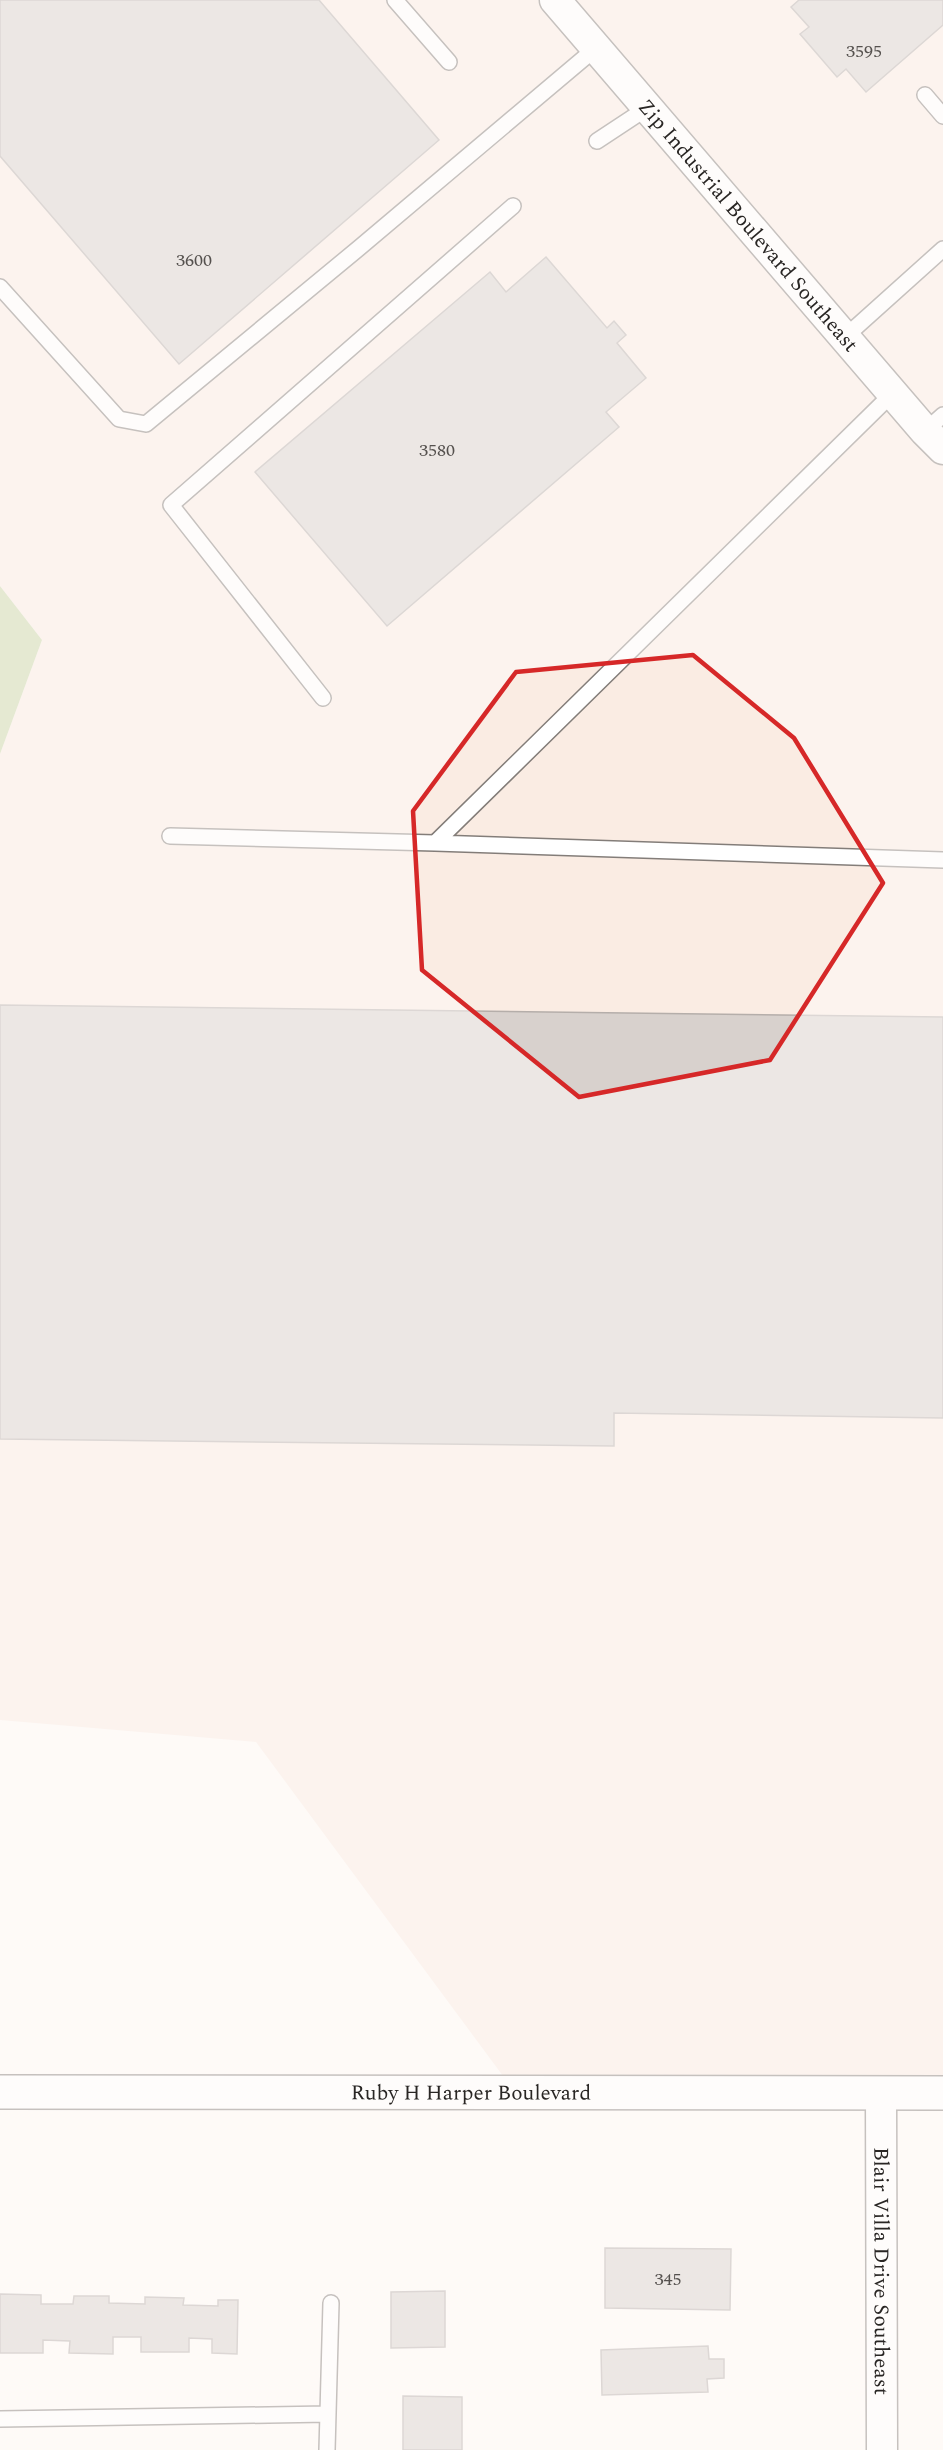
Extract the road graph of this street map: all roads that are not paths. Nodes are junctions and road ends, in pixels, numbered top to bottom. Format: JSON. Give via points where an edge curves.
{"nodes":[{"id":1,"x":396,"y":0,"type":"edge"},
{"id":2,"x":555,"y":0,"type":"edge"},
{"id":3,"x":596,"y":48,"type":"junction"},
{"id":4,"x":449,"y":62,"type":"dead end"},
{"id":5,"x":925,"y":95,"type":"dead end"},
{"id":6,"x":647,"y":108,"type":"junction"},
{"id":7,"x":943,"y":116,"type":"edge"},
{"id":8,"x":597,"y":141,"type":"dead end"},
{"id":9,"x":513,"y":206,"type":"dead end"},
{"id":10,"x":943,"y":249,"type":"edge"},
{"id":11,"x":0,"y":287,"type":"edge"},
{"id":12,"x":845,"y":337,"type":"junction"},
{"id":13,"x":893,"y":393,"type":"junction"},
{"id":14,"x":937,"y":432,"type":"edge"},
{"id":15,"x":323,"y":698,"type":"dead end"},
{"id":16,"x":170,"y":836,"type":"dead end"},
{"id":17,"x":435,"y":843,"type":"junction"},
{"id":18,"x":943,"y":860,"type":"edge"},
{"id":19,"x":0,"y":2092,"type":"edge"},
{"id":20,"x":881,"y":2093,"type":"junction"},
{"id":21,"x":943,"y":2093,"type":"edge"},
{"id":22,"x":331,"y":2303,"type":"dead end"},
{"id":23,"x":328,"y":2414,"type":"junction"},
{"id":24,"x":0,"y":2419,"type":"edge"},
{"id":25,"x":327,"y":2450,"type":"edge"},
{"id":26,"x":882,"y":2450,"type":"edge"}],
"edges":[{"from":1,"to":4,"type":"lane"},
{"from":2,"to":3,"type":"street","name":"Zip Industrial Boulevard Southeast"},
{"from":3,"to":6,"type":"street","name":"Zip Industrial Boulevard Southeast"},
{"from":3,"to":11,"type":"lane","via":[[146,424],[119,419]]},
{"from":5,"to":7,"type":"lane"},
{"from":6,"to":8,"type":"lane"},
{"from":6,"to":12,"type":"street","name":"Zip Industrial Boulevard Southeast"},
{"from":9,"to":15,"type":"lane","via":[[171,505]]},
{"from":10,"to":12,"type":"lane"},
{"from":12,"to":13,"type":"street","name":"Zip Industrial Boulevard Southeast"},
{"from":13,"to":14,"type":"street","name":"Zip Industrial Boulevard Southeast"},
{"from":13,"to":17,"type":"lane"},
{"from":16,"to":17,"type":"lane"},
{"from":17,"to":18,"type":"lane"},
{"from":19,"to":20,"type":"street","name":"Ruby H Harper Boulevard"},
{"from":20,"to":21,"type":"street","name":"Ruby H Harper Boulevard"},
{"from":20,"to":26,"type":"street","name":"Blair Villa Drive Southeast"},
{"from":22,"to":23,"type":"lane"},
{"from":23,"to":24,"type":"lane"},
{"from":23,"to":25,"type":"lane"}]}
